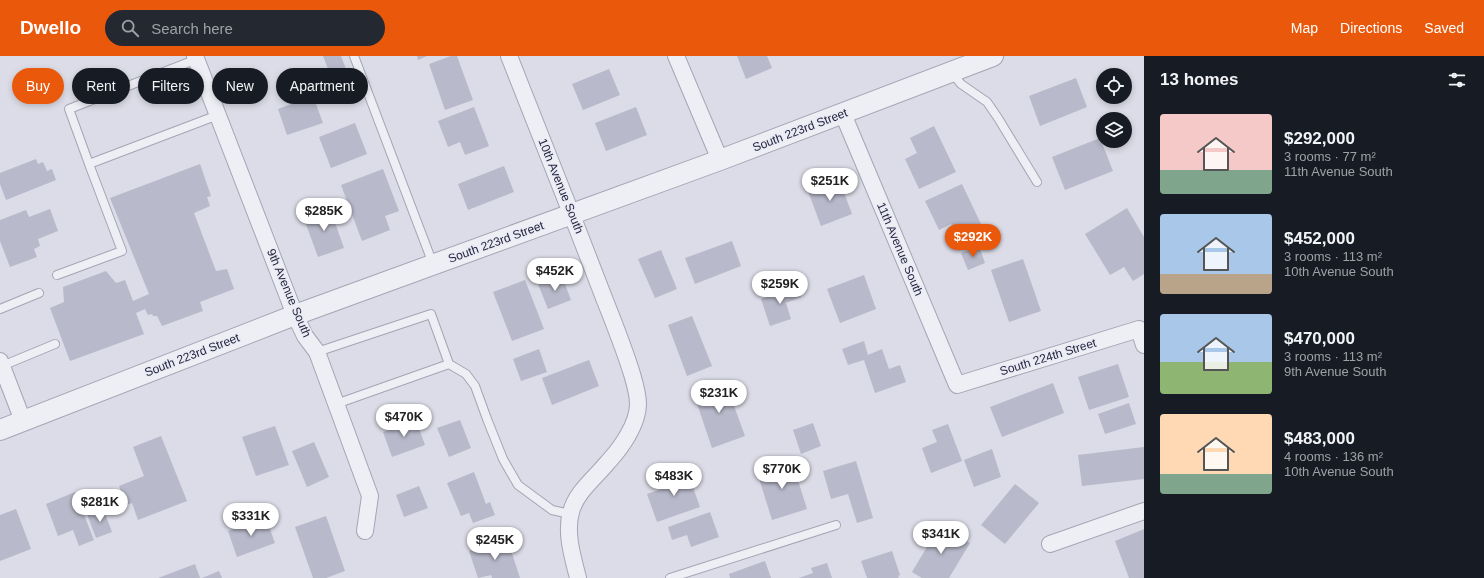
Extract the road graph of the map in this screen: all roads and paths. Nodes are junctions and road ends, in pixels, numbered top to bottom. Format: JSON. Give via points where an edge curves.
{"nodes":[{"id":1,"x":354,"y":56,"type":"edge"},
{"id":2,"x":509,"y":56,"type":"edge"},
{"id":3,"x":676,"y":56,"type":"edge"},
{"id":4,"x":993,"y":56,"type":"edge"},
{"id":5,"x":196,"y":58,"type":"edge"},
{"id":6,"x":952,"y":72,"type":"junction"},
{"id":7,"x":843,"y":114,"type":"junction"},
{"id":8,"x":218,"y":115,"type":"junction"},
{"id":9,"x":720,"y":160,"type":"junction"},
{"id":10,"x":89,"y":164,"type":"junction"},
{"id":11,"x":1037,"y":182,"type":"dead end"},
{"id":12,"x":572,"y":214,"type":"junction"},
{"id":13,"x":433,"y":265,"type":"junction"},
{"id":14,"x":57,"y":275,"type":"dead end"},
{"id":15,"x":39,"y":293,"type":"dead end"},
{"id":16,"x":0,"y":309,"type":"edge"},
{"id":17,"x":295,"y":315,"type":"junction"},
{"id":18,"x":54,"y":344,"type":"dead end"},
{"id":19,"x":1144,"y":345,"type":"edge"},
{"id":20,"x":317,"y":352,"type":"junction"},
{"id":21,"x":1,"y":363,"type":"edge"},
{"id":22,"x":449,"y":364,"type":"junction"},
{"id":23,"x":957,"y":385,"type":"joint"},
{"id":24,"x":336,"y":404,"type":"junction"},
{"id":25,"x":23,"y":421,"type":"junction"},
{"id":26,"x":0,"y":430,"type":"edge"},
{"id":27,"x":1144,"y":511,"type":"edge"},
{"id":28,"x":570,"y":514,"type":"junction"},
{"id":29,"x":836,"y":525,"type":"dead end"},
{"id":30,"x":364,"y":531,"type":"dead end"},
{"id":31,"x":1050,"y":544,"type":"dead end"},
{"id":32,"x":578,"y":578,"type":"edge"},
{"id":33,"x":670,"y":578,"type":"edge"}],
"edges":[{"from":1,"to":13,"type":"lane"},
{"from":2,"to":12,"type":"street","name":"10th Avenue South"},
{"from":3,"to":9,"type":"street"},
{"from":4,"to":6,"type":"street","name":"South 223rd Street"},
{"from":5,"to":8,"type":"street","name":"9th Avenue South"},
{"from":5,"to":10,"type":"lane","via":[[69,108]]},
{"from":6,"to":7,"type":"street","name":"South 223rd Street"},
{"from":6,"to":11,"type":"lane","via":[[971,92],[987,102]]},
{"from":7,"to":9,"type":"street","name":"South 223rd Street"},
{"from":7,"to":23,"type":"street","name":"11th Avenue South"},
{"from":8,"to":10,"type":"lane"},
{"from":8,"to":17,"type":"street","name":"9th Avenue South"},
{"from":9,"to":12,"type":"street","name":"South 223rd Street"},
{"from":10,"to":14,"type":"lane","via":[[122,250]]},
{"from":12,"to":13,"type":"street","name":"South 223rd Street"},
{"from":12,"to":28,"type":"street","name":"10th Avenue South","via":[[625,352],[638,405],[628,435],[609,462],[581,492]]},
{"from":13,"to":17,"type":"street","name":"South 223rd Street"},
{"from":15,"to":16,"type":"lane"},
{"from":17,"to":20,"type":"street","name":"9th Avenue South","via":[[305,336]]},
{"from":17,"to":25,"type":"street","name":"South 223rd Street"},
{"from":18,"to":21,"type":"lane"},
{"from":19,"to":23,"type":"street","name":"South 224th Street","via":[[1139,329]]},
{"from":20,"to":22,"type":"lane","via":[[431,314]]},
{"from":20,"to":24,"type":"street","name":"9th Avenue South"},
{"from":21,"to":25,"type":"street"},
{"from":22,"to":24,"type":"lane"},
{"from":22,"to":28,"type":"lane","via":[[466,374],[475,386],[503,459],[518,485],[552,510]]},
{"from":24,"to":30,"type":"street","name":"9th Avenue South","via":[[370,496]]},
{"from":25,"to":26,"type":"street","name":"South 223rd Street"},
{"from":27,"to":31,"type":"street"},
{"from":28,"to":32,"type":"street","name":"10th Avenue South","via":[[570,540]]},
{"from":29,"to":33,"type":"lane"}]}
